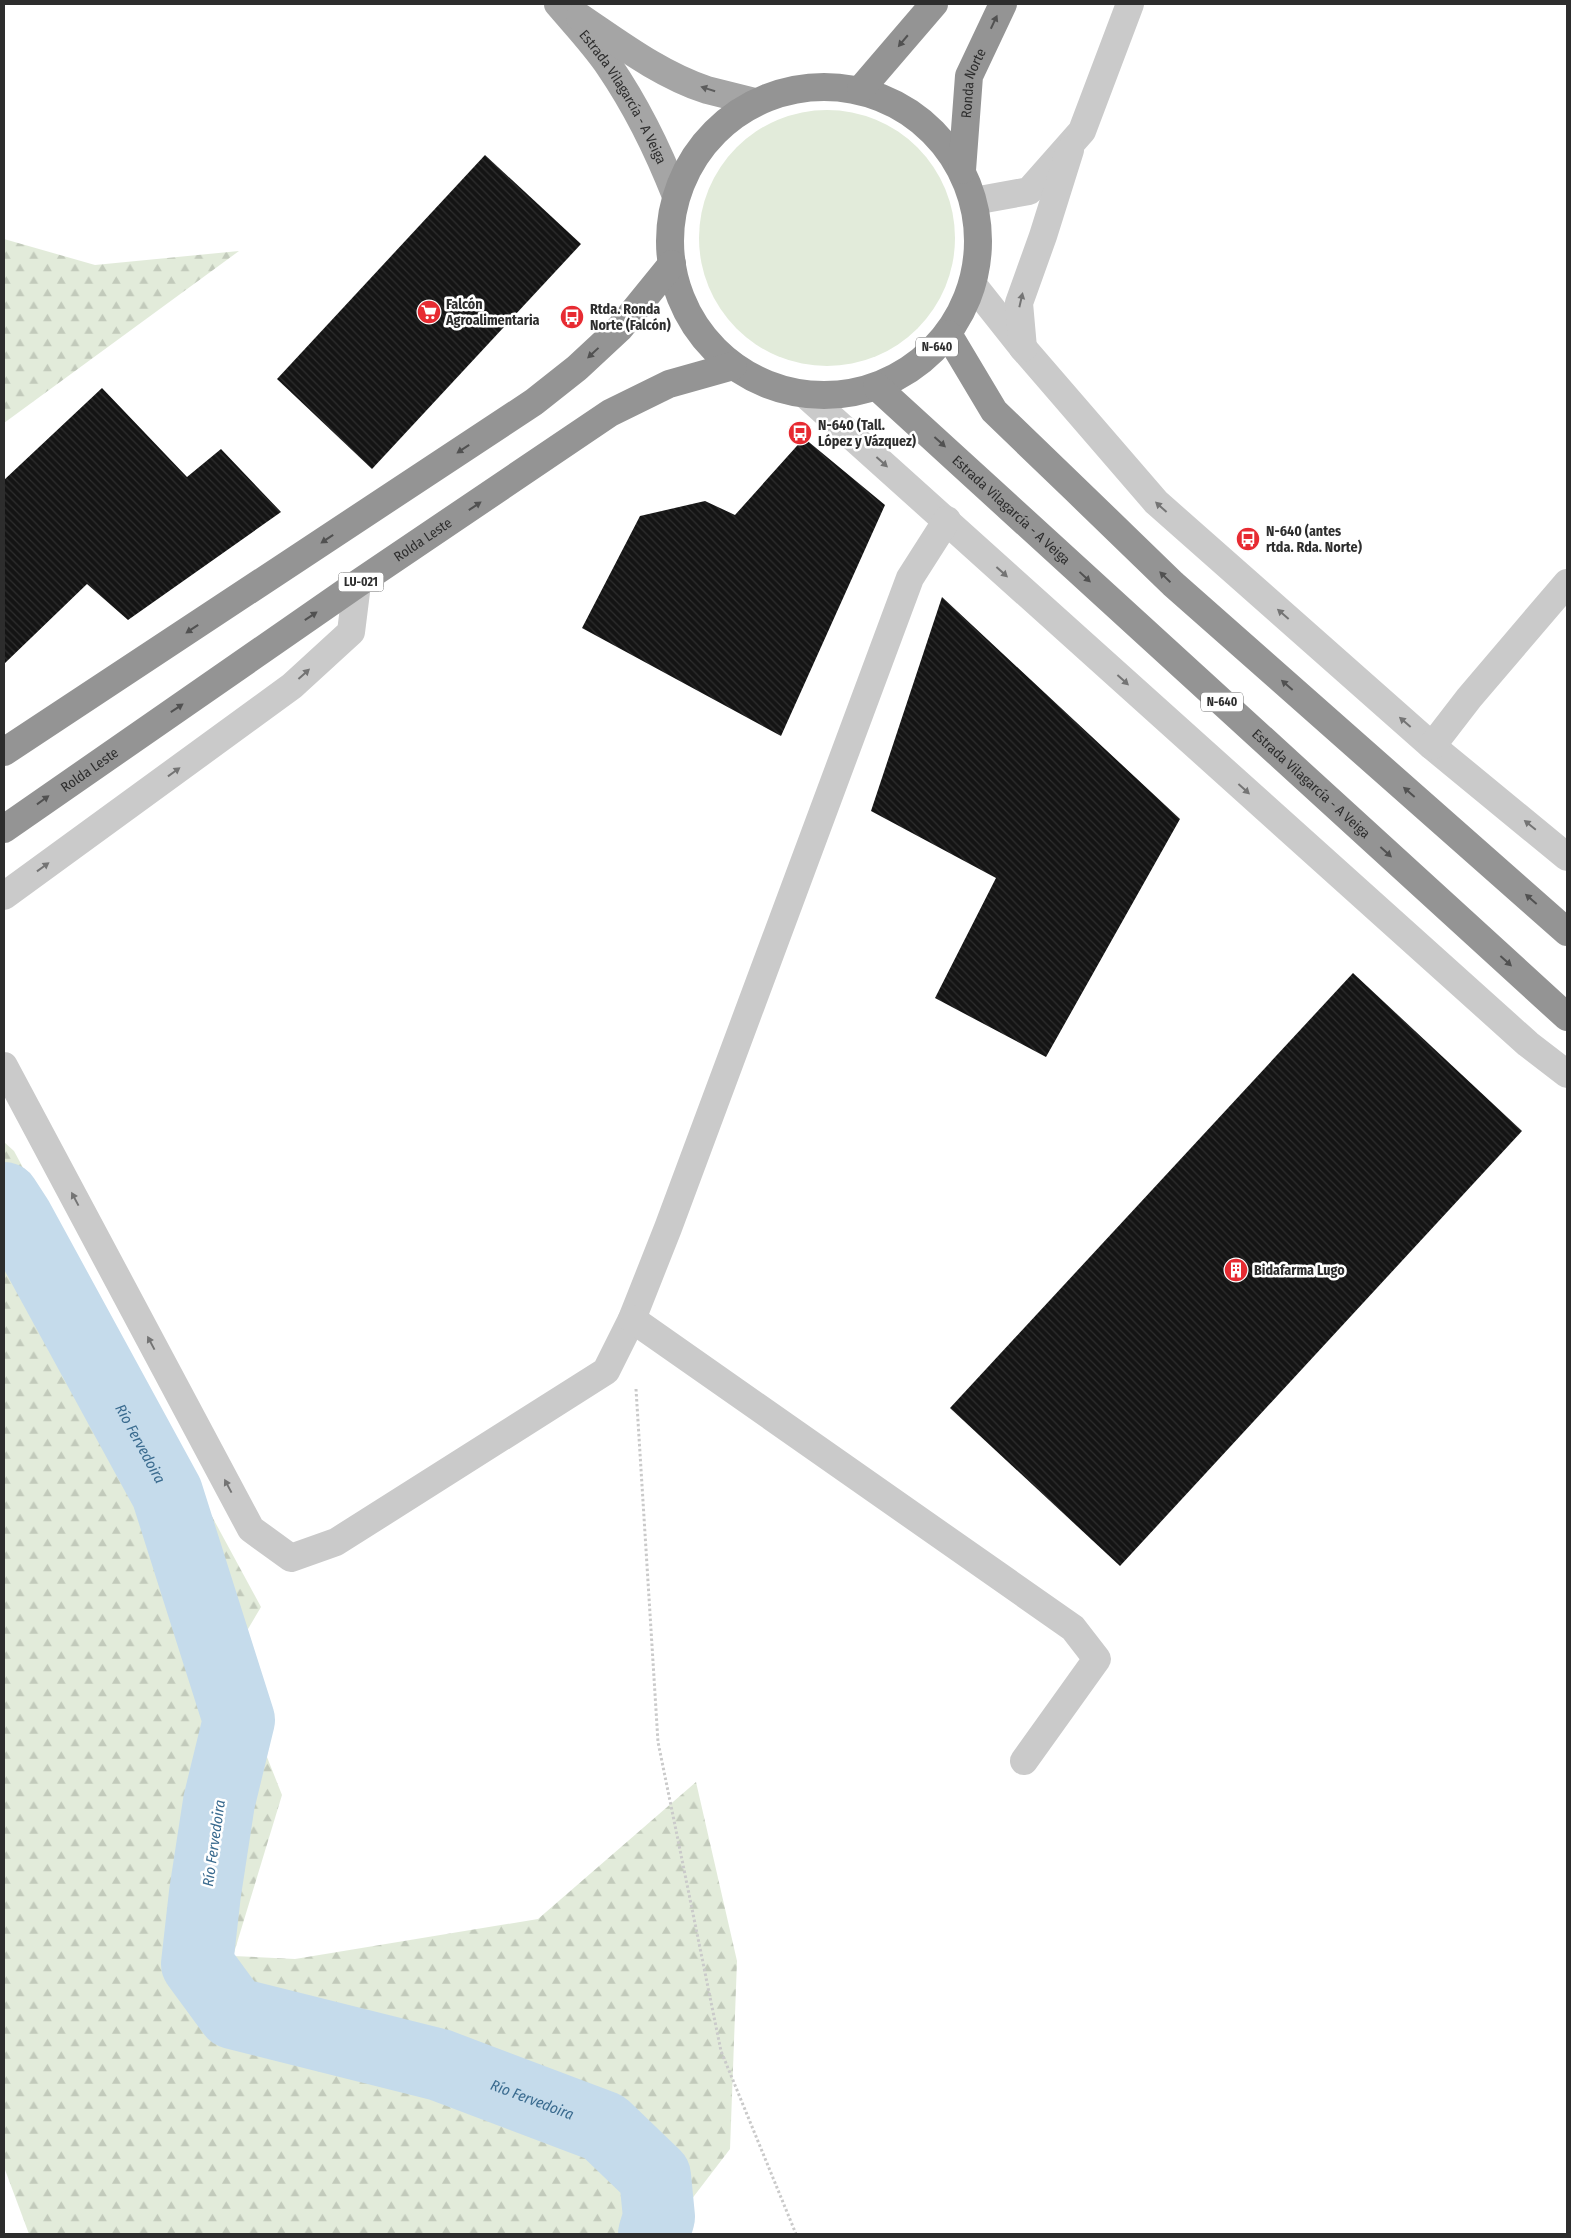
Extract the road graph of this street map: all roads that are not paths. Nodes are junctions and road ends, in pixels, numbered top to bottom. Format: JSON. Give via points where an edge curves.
{"nodes":[{"id":1,"x":559,"y":4,"type":"edge"},
{"id":2,"x":934,"y":4,"type":"edge"},
{"id":3,"x":1003,"y":4,"type":"edge"},
{"id":4,"x":1130,"y":4,"type":"edge"},
{"id":5,"x":861,"y":90,"type":"junction"},
{"id":6,"x":755,"y":102,"type":"junction"},
{"id":7,"x":1073,"y":141,"type":"junction"},
{"id":8,"x":962,"y":170,"type":"junction"},
{"id":9,"x":676,"y":196,"type":"junction"},
{"id":10,"x":974,"y":201,"type":"junction"},
{"id":11,"x":672,"y":264,"type":"junction"},
{"id":12,"x":972,"y":285,"type":"junction"},
{"id":13,"x":948,"y":334,"type":"junction"},
{"id":14,"x":1022,"y":348,"type":"junction"},
{"id":15,"x":733,"y":366,"type":"junction"},
{"id":16,"x":878,"y":387,"type":"junction"},
{"id":17,"x":806,"y":395,"type":"junction"},
{"id":18,"x":947,"y":520,"type":"junction"},
{"id":19,"x":1567,"y":583,"type":"edge"},
{"id":20,"x":357,"y":584,"type":"junction"},
{"id":21,"x":1432,"y":746,"type":"junction"},
{"id":22,"x":4,"y":752,"type":"edge"},
{"id":23,"x":4,"y":829,"type":"edge"},
{"id":24,"x":1567,"y":857,"type":"edge"},
{"id":25,"x":4,"y":896,"type":"edge"},
{"id":26,"x":1567,"y":932,"type":"edge"},
{"id":27,"x":1567,"y":1018,"type":"edge"},
{"id":28,"x":4,"y":1066,"type":"edge"},
{"id":29,"x":1567,"y":1074,"type":"edge"},
{"id":30,"x":632,"y":1319,"type":"junction"},
{"id":31,"x":1024,"y":1760,"type":"dead end"}],
"edges":[{"from":6,"to":1,"type":"main road","name":"Estrada Vilagarcía - A Veiga","one_way":true,"via":[[706,89],[675,76]]},
{"from":1,"to":9,"type":"main road","name":"Estrada Vilagarcía - A Veiga","via":[[608,64],[633,104],[648,129]]},
{"from":2,"to":5,"type":"highway","one_way":true},
{"from":8,"to":3,"type":"highway","name":"Ronda Norte","one_way":true,"via":[[969,76]]},
{"from":4,"to":7,"type":"street","via":[[1082,131]]},
{"from":5,"to":6,"type":"highway","number":"N-640","via":[[834,85],[807,86]]},
{"from":5,"to":8,"type":"highway","number":"N-640","via":[[902,106],[937,134]]},
{"from":6,"to":9,"type":"highway","number":"N-640","via":[[728,118],[706,140],[688,166]]},
{"from":7,"to":10,"type":"street","via":[[1029,191]]},
{"from":14,"to":7,"type":"street","one_way":true,"via":[[1019,303]]},
{"from":8,"to":10,"type":"highway","number":"N-640"},
{"from":9,"to":11,"type":"highway","number":"N-640","via":[[670,230]]},
{"from":10,"to":12,"type":"highway","number":"N-640","via":[[979,229],[978,258]]},
{"from":11,"to":15,"type":"highway","number":"N-640","via":[[682,303],[704,338]]},
{"from":11,"to":22,"type":"highway","one_way":true,"via":[[620,328],[534,402]]},
{"from":12,"to":13,"type":"highway","number":"N-640","via":[[963,311]]},
{"from":12,"to":14,"type":"street"},
{"from":13,"to":16,"type":"highway","number":"N-640","via":[[928,356],[904,374]]},
{"from":26,"to":13,"type":"highway","number":"N-640","one_way":true,"via":[[1173,584],[994,411]]},
{"from":21,"to":14,"type":"street","one_way":true,"via":[[1156,502]]},
{"from":15,"to":17,"type":"highway","number":"N-640","via":[[768,385]]},
{"from":20,"to":15,"type":"highway","name":"Rolda Leste","number":"LU-021","one_way":true,"via":[[610,413],[669,384]]},
{"from":16,"to":17,"type":"highway","number":"N-640","via":[[842,395]]},
{"from":16,"to":27,"type":"highway","name":"Estrada Vilagarcía - A Veiga","number":"N-640","one_way":true},
{"from":17,"to":18,"type":"street","one_way":true},
{"from":18,"to":29,"type":"street","one_way":true,"via":[[1521,1037]]},
{"from":18,"to":30,"type":"street","via":[[910,578]]},
{"from":19,"to":21,"type":"street"},
{"from":23,"to":20,"type":"highway","name":"Rolda Leste","number":"LU-021","one_way":true},
{"from":25,"to":20,"type":"street","one_way":true,"via":[[292,686],[351,632]]},
{"from":24,"to":21,"type":"street","one_way":true},
{"from":30,"to":28,"type":"street","one_way":true,"via":[[606,1371],[336,1542],[291,1558],[251,1529]]},
{"from":30,"to":31,"type":"street","via":[[1073,1628],[1097,1658]]}]}
